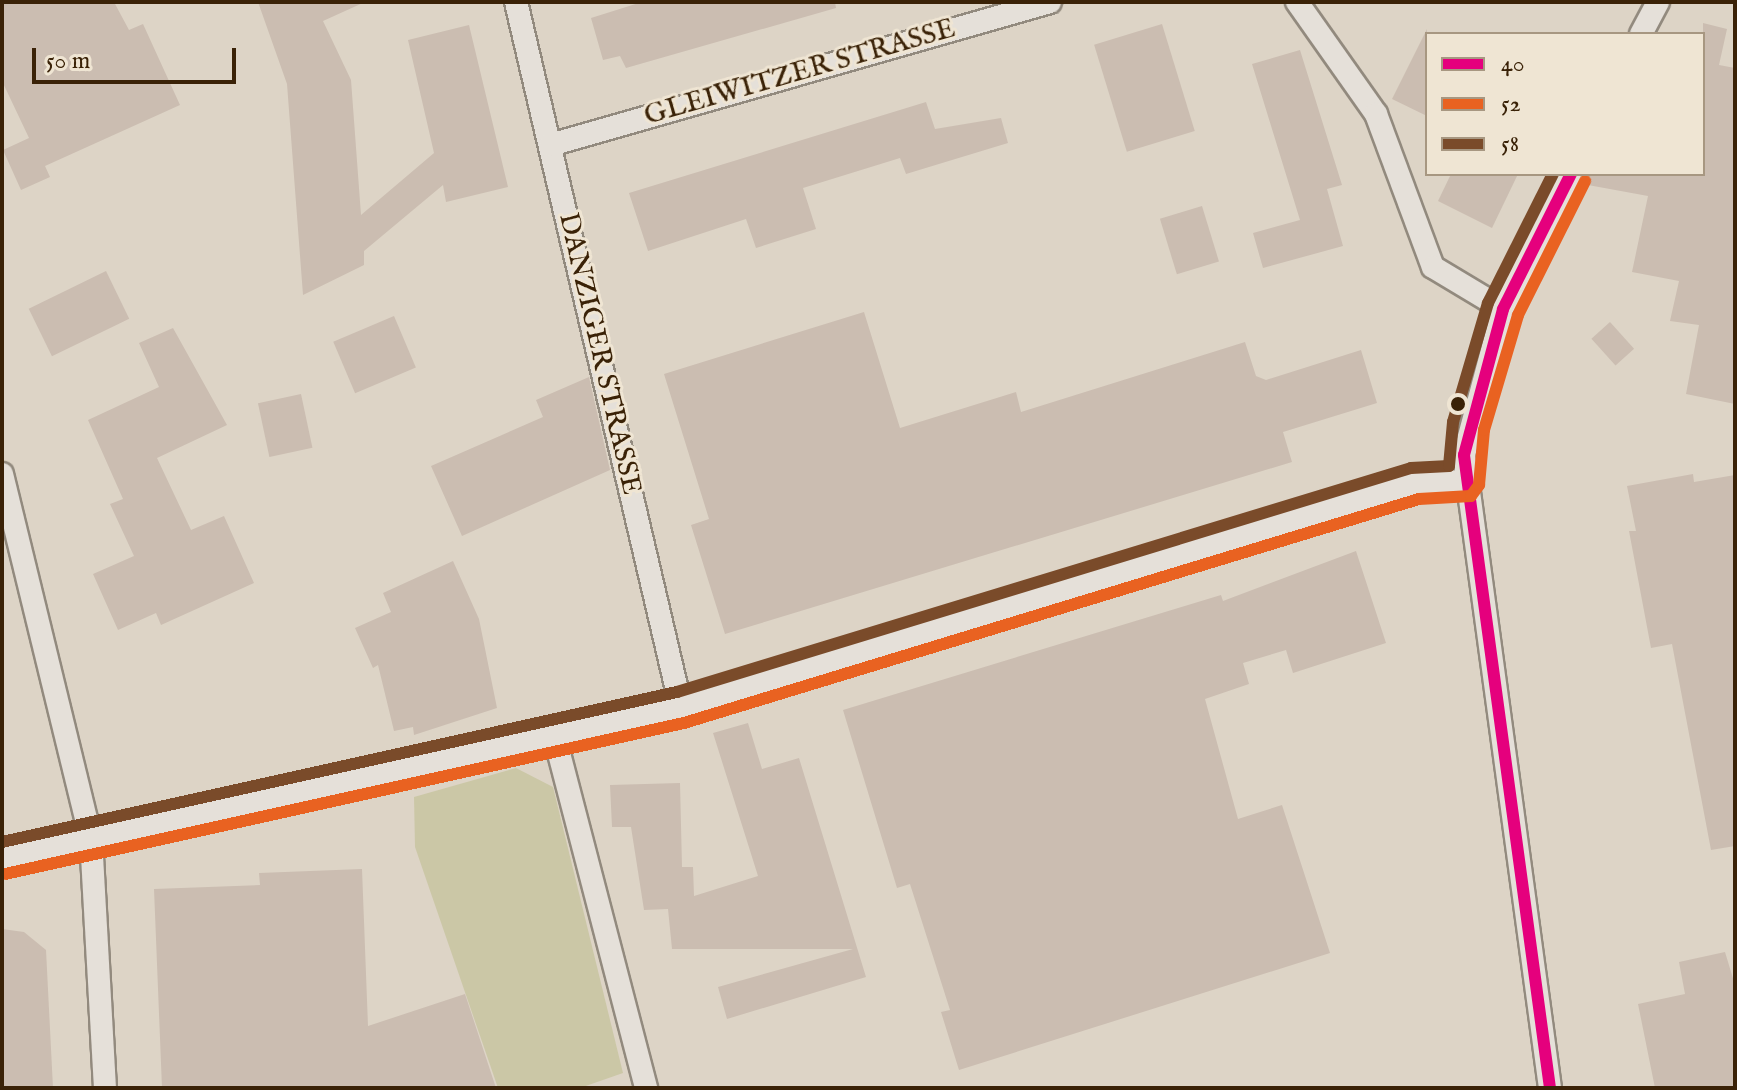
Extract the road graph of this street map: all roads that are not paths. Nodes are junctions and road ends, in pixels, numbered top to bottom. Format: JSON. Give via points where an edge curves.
{"nodes":[{"id":1,"x":516,"y":2,"type":"edge"},
{"id":2,"x":1050,"y":2,"type":"edge"},
{"id":3,"x":1297,"y":2,"type":"edge"},
{"id":4,"x":1658,"y":2,"type":"edge"},
{"id":5,"x":1642,"y":32,"type":"edge"},
{"id":6,"x":550,"y":145,"type":"junction"},
{"id":7,"x":1570,"y":176,"type":"edge"},
{"id":8,"x":1503,"y":309,"type":"junction"},
{"id":9,"x":2,"y":474,"type":"edge"},
{"id":10,"x":1464,"y":481,"type":"junction"},
{"id":11,"x":681,"y":707,"type":"junction"},
{"id":12,"x":555,"y":738,"type":"junction"},
{"id":13,"x":91,"y":838,"type":"junction"},
{"id":14,"x":2,"y":858,"type":"edge"},
{"id":15,"x":105,"y":1088,"type":"edge"},
{"id":16,"x":646,"y":1088,"type":"edge"},
{"id":17,"x":1550,"y":1088,"type":"edge"}],
"edges":[{"from":1,"to":6,"type":"street","name":"DANZIGER STRASSE"},
{"from":2,"to":6,"type":"street","name":"GLEIWITZER STRASSE"},
{"from":3,"to":8,"type":"street","via":[[1376,114],[1433,267]]},
{"from":4,"to":5,"type":"street"},
{"from":6,"to":11,"type":"street","name":"DANZIGER STRASSE"},
{"from":7,"to":8,"type":"street"},
{"from":8,"to":10,"type":"street","via":[[1468,427]]},
{"from":9,"to":13,"type":"street"},
{"from":10,"to":11,"type":"street","via":[[1416,483]]},
{"from":10,"to":17,"type":"street"},
{"from":11,"to":12,"type":"street"},
{"from":12,"to":13,"type":"street"},
{"from":12,"to":16,"type":"street"},
{"from":13,"to":14,"type":"street"},
{"from":13,"to":15,"type":"street"}]}
